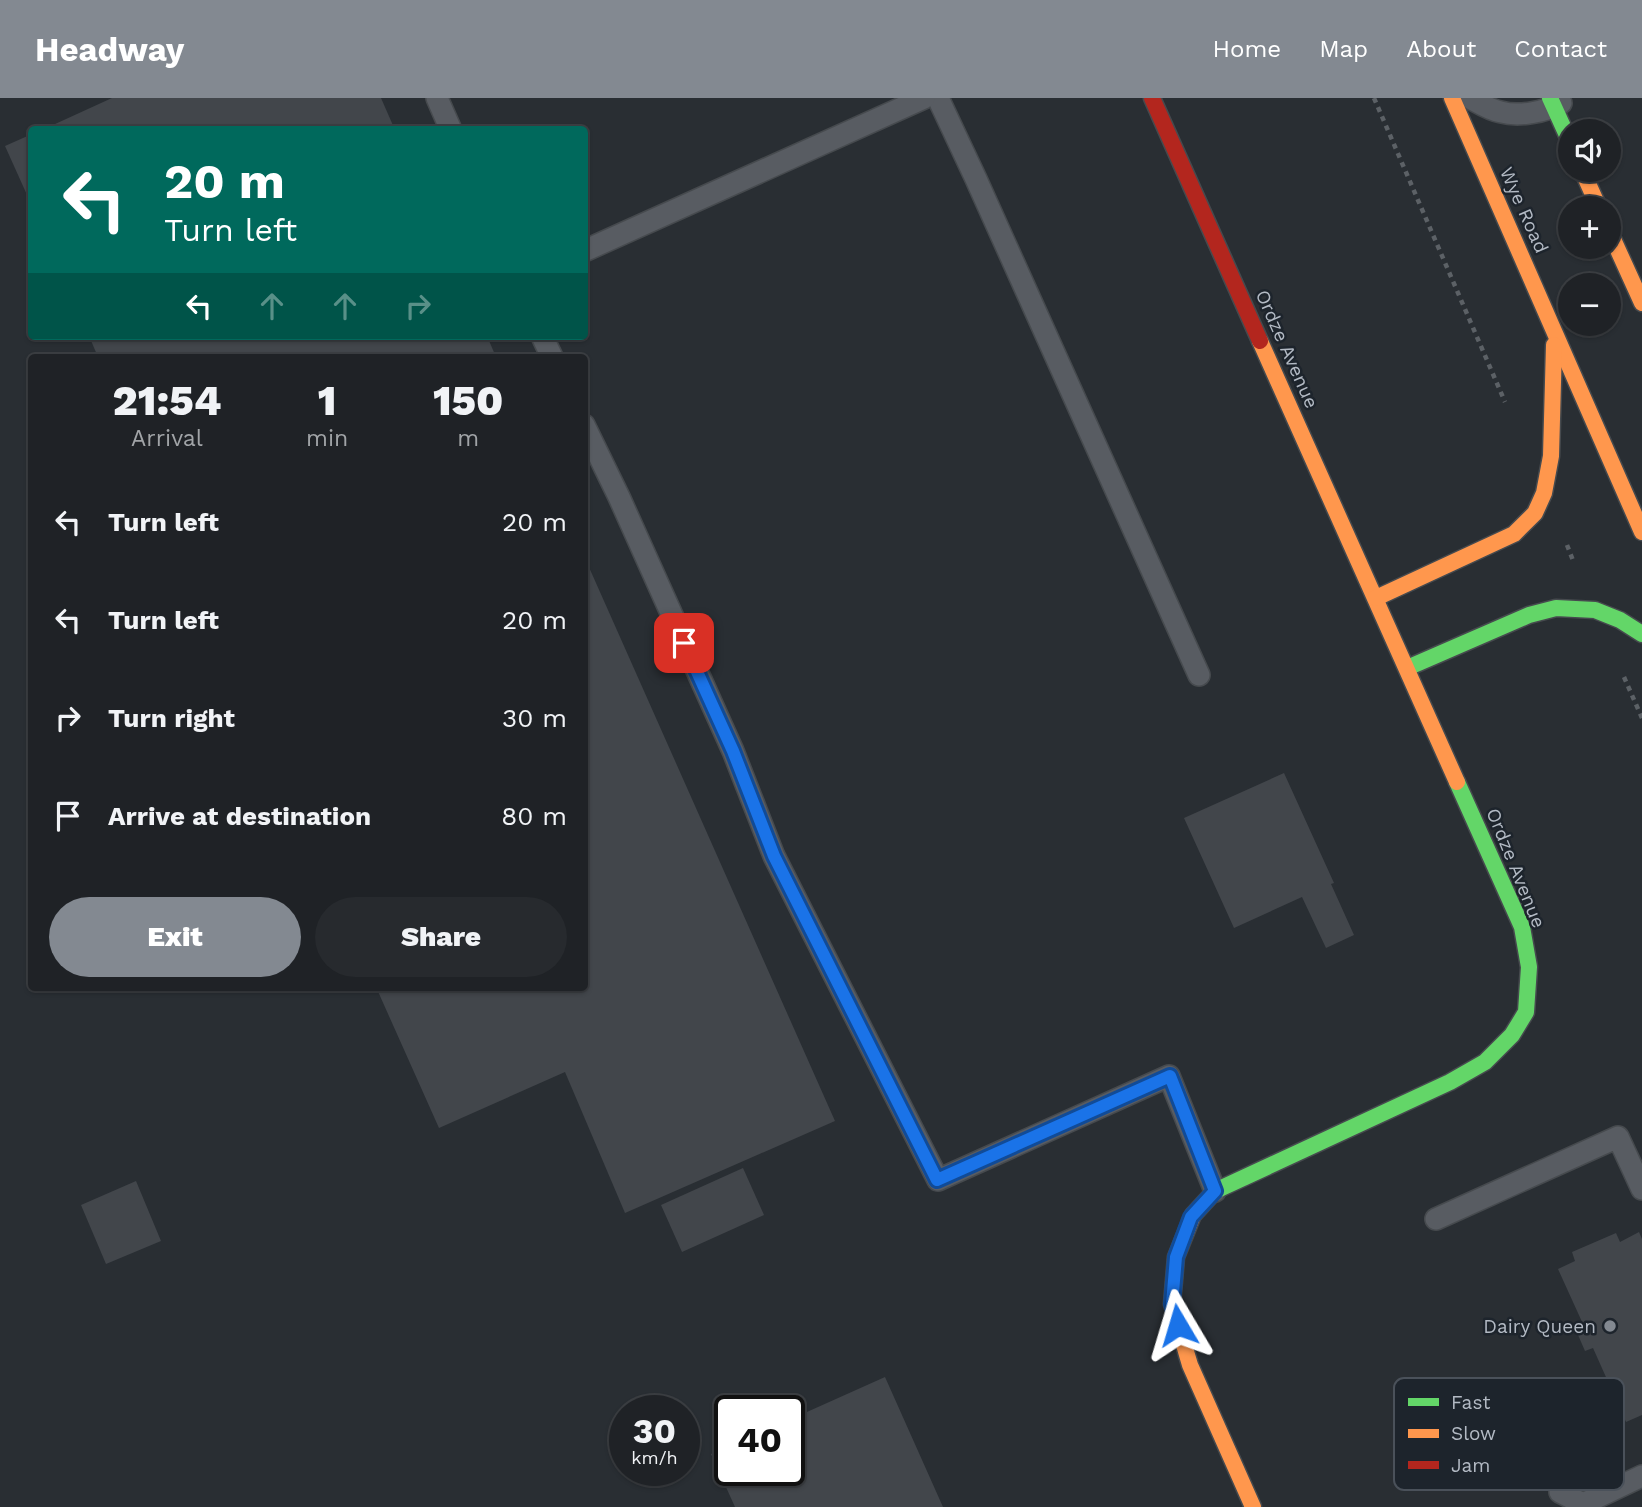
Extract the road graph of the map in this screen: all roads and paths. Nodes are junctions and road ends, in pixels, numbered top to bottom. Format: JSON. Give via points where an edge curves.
{"nodes":[{"id":1,"x":438,"y":98,"type":"edge"},
{"id":2,"x":924,"y":98,"type":"edge"},
{"id":3,"x":938,"y":98,"type":"edge"},
{"id":4,"x":1152,"y":98,"type":"edge"},
{"id":5,"x":1374,"y":98,"type":"edge"},
{"id":6,"x":1452,"y":98,"type":"edge"},
{"id":7,"x":1470,"y":98,"type":"edge"},
{"id":8,"x":1557,"y":101,"type":"edge"},
{"id":9,"x":1563,"y":119,"type":"edge"},
{"id":10,"x":449,"y":126,"type":"edge"},
{"id":11,"x":588,"y":249,"type":"edge"},
{"id":12,"x":1621,"y":257,"type":"edge"},
{"id":13,"x":1642,"y":303,"type":"edge"},
{"id":14,"x":1555,"y":332,"type":"junction"},
{"id":15,"x":1509,"y":411,"type":"dead end"},
{"id":16,"x":588,"y":433,"type":"edge"},
{"id":17,"x":1544,"y":493,"type":"junction"},
{"id":18,"x":1642,"y":532,"type":"edge"},
{"id":19,"x":1376,"y":598,"type":"junction"},
{"id":20,"x":1595,"y":610,"type":"junction"},
{"id":21,"x":1642,"y":634,"type":"edge"},
{"id":22,"x":1620,"y":667,"type":"dead end"},
{"id":23,"x":1408,"y":668,"type":"junction"},
{"id":24,"x":1199,"y":675,"type":"dead end"},
{"id":25,"x":1642,"y":718,"type":"edge"},
{"id":26,"x":1642,"y":1189,"type":"edge"},
{"id":27,"x":1215,"y":1191,"type":"junction"},
{"id":28,"x":1436,"y":1219,"type":"dead end"},
{"id":29,"x":1642,"y":1476,"type":"edge"},
{"id":30,"x":1624,"y":1485,"type":"edge"},
{"id":31,"x":1612,"y":1490,"type":"edge"},
{"id":32,"x":1560,"y":1492,"type":"dead end"},
{"id":33,"x":1253,"y":1507,"type":"edge"}],
"edges":[{"from":1,"to":10,"type":"lane"},
{"from":2,"to":11,"type":"lane"},
{"from":3,"to":24,"type":"lane"},
{"from":4,"to":19,"type":"street","name":"Ordze Avenue"},
{"from":5,"to":15,"type":"path"},
{"from":6,"to":14,"type":"street","name":"Wye Road"},
{"from":7,"to":8,"type":"lane","via":[[1501,112],[1531,112]]},
{"from":8,"to":9,"type":"street"},
{"from":12,"to":13,"type":"street"},
{"from":14,"to":17,"type":"street","via":[[1551,456]]},
{"from":14,"to":18,"type":"street","name":"Wye Road"},
{"from":16,"to":27,"type":"lane","via":[[733,751],[774,856],[937,1180],[1170,1076]]},
{"from":17,"to":19,"type":"street","via":[[1535,513],[1514,534]]},
{"from":17,"to":20,"type":"path"},
{"from":19,"to":23,"type":"street","name":"Ordze Avenue"},
{"from":20,"to":21,"type":"street"},
{"from":20,"to":23,"type":"street","via":[[1556,608],[1529,615]]},
{"from":22,"to":25,"type":"path"},
{"from":23,"to":27,"type":"street","name":"Ordze Avenue","via":[[1521,927],[1529,967],[1526,1012],[1512,1035],[1485,1062]]},
{"from":26,"to":28,"type":"lane","via":[[1618,1136]]},
{"from":27,"to":33,"type":"street","name":"Ordze Avenue","via":[[1191,1217],[1176,1257],[1172,1304],[1190,1365]]},
{"from":29,"to":30,"type":"lane"},
{"from":31,"to":32,"type":"lane","via":[[1583,1504]]}]}
